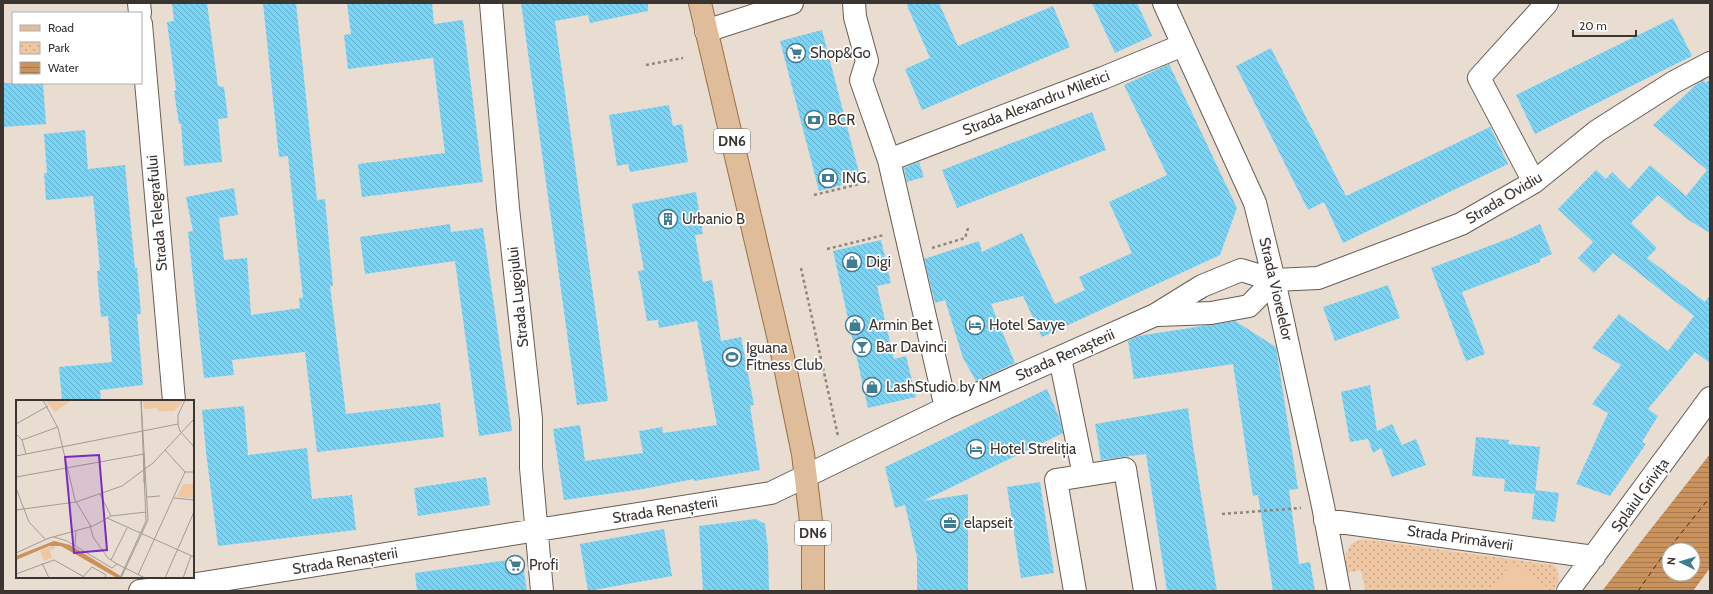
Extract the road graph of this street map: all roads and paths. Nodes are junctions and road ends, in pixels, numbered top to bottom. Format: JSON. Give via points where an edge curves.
{"nodes":[{"id":1,"x":491,"y":3,"type":"edge"},
{"id":2,"x":700,"y":3,"type":"edge"},
{"id":3,"x":792,"y":3,"type":"edge"},
{"id":4,"x":854,"y":3,"type":"edge"},
{"id":5,"x":1164,"y":3,"type":"edge"},
{"id":6,"x":1547,"y":3,"type":"edge"},
{"id":7,"x":706,"y":31,"type":"junction"},
{"id":8,"x":142,"y":35,"type":"edge"},
{"id":9,"x":1183,"y":45,"type":"junction"},
{"id":10,"x":682,"y":58,"type":"dead end"},
{"id":11,"x":1710,"y":63,"type":"edge"},
{"id":12,"x":646,"y":65,"type":"dead end"},
{"id":13,"x":890,"y":168,"type":"junction"},
{"id":14,"x":1534,"y":182,"type":"junction"},
{"id":15,"x":814,"y":195,"type":"dead end"},
{"id":16,"x":968,"y":228,"type":"dead end"},
{"id":17,"x":905,"y":230,"type":"junction"},
{"id":18,"x":827,"y":249,"type":"dead end"},
{"id":19,"x":910,"y":254,"type":"junction"},
{"id":20,"x":801,"y":268,"type":"dead end"},
{"id":21,"x":1274,"y":280,"type":"junction"},
{"id":22,"x":1155,"y":315,"type":"junction"},
{"id":23,"x":1060,"y":358,"type":"junction"},
{"id":24,"x":1710,"y":398,"type":"edge"},
{"id":25,"x":174,"y":400,"type":"edge"},
{"id":26,"x":946,"y":408,"type":"junction"},
{"id":27,"x":838,"y":437,"type":"dead end"},
{"id":28,"x":806,"y":475,"type":"junction"},
{"id":29,"x":1084,"y":475,"type":"junction"},
{"id":30,"x":1324,"y":513,"type":"junction"},
{"id":31,"x":1222,"y":514,"type":"dead end"},
{"id":32,"x":536,"y":531,"type":"junction"},
{"id":33,"x":1594,"y":557,"type":"junction"},
{"id":34,"x":190,"y":584,"type":"edge"},
{"id":35,"x":140,"y":591,"type":"edge"},
{"id":36,"x":542,"y":591,"type":"edge"},
{"id":37,"x":813,"y":591,"type":"edge"},
{"id":38,"x":1075,"y":591,"type":"edge"},
{"id":39,"x":1145,"y":591,"type":"edge"},
{"id":40,"x":1339,"y":591,"type":"edge"},
{"id":41,"x":1568,"y":591,"type":"edge"}],
"edges":[{"from":1,"to":32,"type":"street","name":"Strada Lugojului","via":[[508,208],[531,419],[531,468]]},
{"from":2,"to":7,"type":"main road","number":"DN6"},
{"from":3,"to":7,"type":"street"},
{"from":4,"to":13,"type":"street","via":[[855,17],[867,61],[860,80]]},
{"from":5,"to":9,"type":"street","name":"Strada Viorelelor"},
{"from":6,"to":14,"type":"street","via":[[1480,78]]},
{"from":7,"to":28,"type":"main road","number":"DN6","via":[[781,350]]},
{"from":8,"to":25,"type":"street","name":"Strada Telegrafului"},
{"from":9,"to":13,"type":"street","name":"Strada Alexandru Miletici"},
{"from":9,"to":21,"type":"street","name":"Strada Viorelelor","via":[[1255,203]]},
{"from":10,"to":12,"type":"path"},
{"from":11,"to":14,"type":"street","name":"Strada Ovidiu","via":[[1674,82],[1598,131]]},
{"from":13,"to":15,"type":"path"},
{"from":13,"to":17,"type":"street"},
{"from":14,"to":21,"type":"street","name":"Strada Ovidiu","via":[[1461,224],[1318,278]]},
{"from":16,"to":19,"type":"path","via":[[965,238]]},
{"from":17,"to":18,"type":"path"},
{"from":17,"to":19,"type":"street"},
{"from":19,"to":26,"type":"street"},
{"from":20,"to":27,"type":"path"},
{"from":21,"to":22,"type":"street","name":"Strada Renașterii","via":[[1249,306],[1211,313]]},
{"from":21,"to":22,"type":"street","name":"Strada Renașterii","via":[[1241,270],[1202,286]]},
{"from":21,"to":30,"type":"street","name":"Strada Viorelelor"},
{"from":22,"to":23,"type":"street","name":"Strada Renașterii"},
{"from":23,"to":26,"type":"street","name":"Strada Renașterii"},
{"from":23,"to":29,"type":"street"},
{"from":24,"to":33,"type":"street","name":"Splaiul Grivița"},
{"from":26,"to":28,"type":"street","name":"Strada Renașterii"},
{"from":28,"to":32,"type":"street","name":"Strada Renașterii","via":[[770,493]]},
{"from":28,"to":37,"type":"main road","number":"DN6","via":[[813,538]]},
{"from":29,"to":38,"type":"street","via":[[1056,480]]},
{"from":29,"to":39,"type":"street","via":[[1125,469]]},
{"from":30,"to":31,"type":"path"},
{"from":30,"to":33,"type":"street","name":"Strada Primăverii"},
{"from":30,"to":40,"type":"street","name":"Strada Viorelelor"},
{"from":32,"to":34,"type":"street","name":"Strada Renașterii"},
{"from":32,"to":36,"type":"street","name":"Strada Lugojului"},
{"from":33,"to":41,"type":"street","name":"Splaiul Grivița"},
{"from":34,"to":35,"type":"street","name":"Strada Renașterii"}]}
